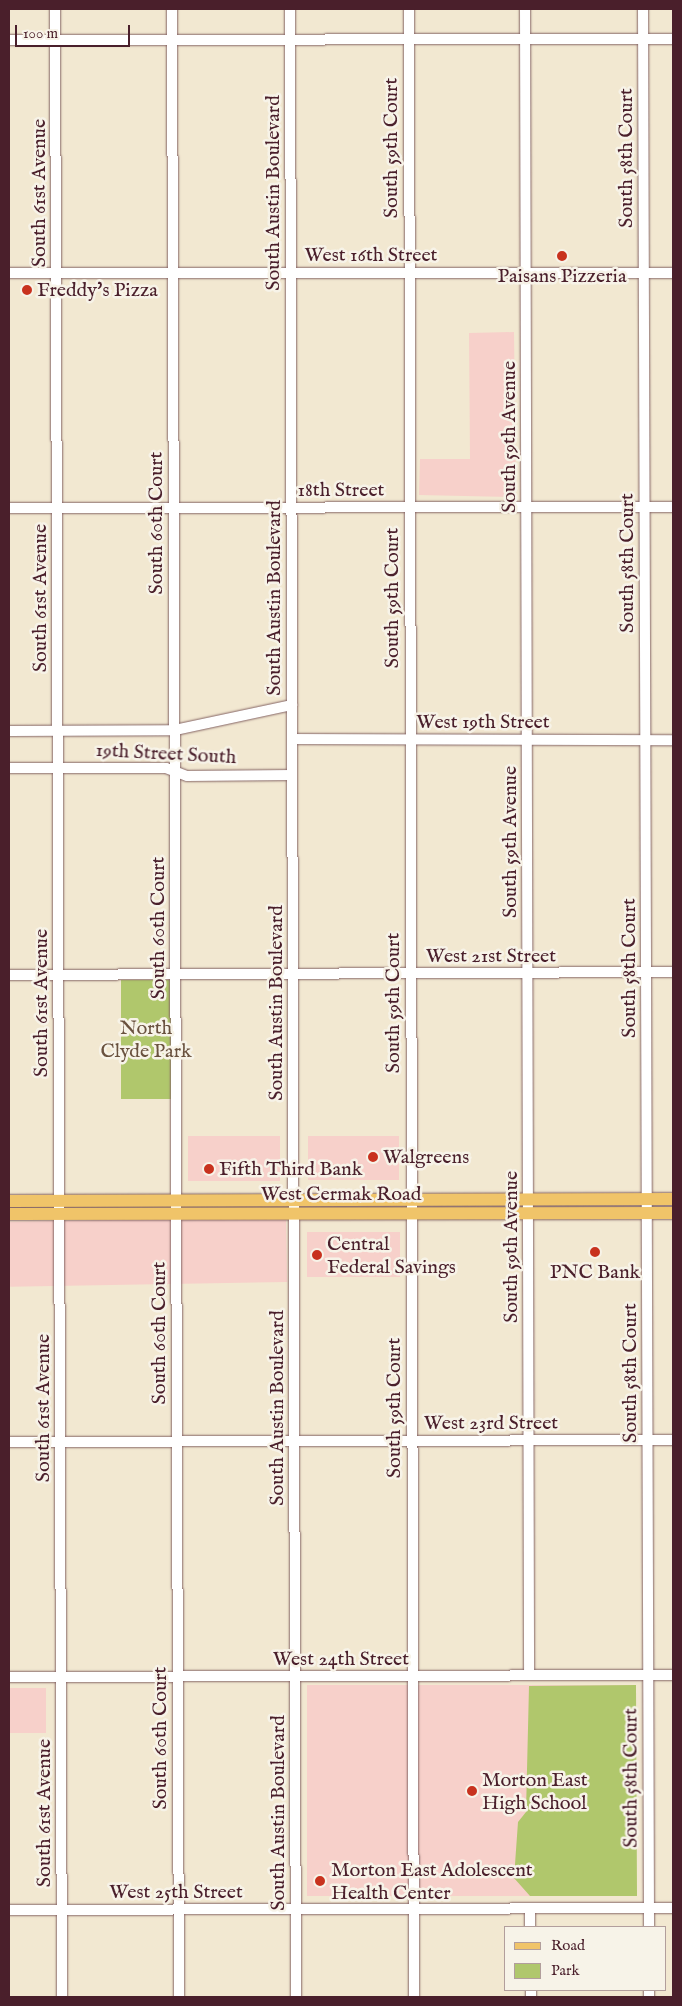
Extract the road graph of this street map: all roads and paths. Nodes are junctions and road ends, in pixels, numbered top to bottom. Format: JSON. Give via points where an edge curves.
{"nodes":[{"id":1,"x":55,"y":9,"type":"edge"},
{"id":2,"x":172,"y":9,"type":"edge"},
{"id":3,"x":290,"y":9,"type":"edge"},
{"id":4,"x":408,"y":9,"type":"edge"},
{"id":5,"x":525,"y":9,"type":"edge"},
{"id":6,"x":643,"y":9,"type":"edge"},
{"id":7,"x":290,"y":39,"type":"junction"},
{"id":8,"x":408,"y":39,"type":"junction"},
{"id":9,"x":525,"y":39,"type":"junction"},
{"id":10,"x":643,"y":39,"type":"junction"},
{"id":11,"x":673,"y":39,"type":"edge"},
{"id":12,"x":9,"y":40,"type":"edge"},
{"id":13,"x":56,"y":40,"type":"junction"},
{"id":14,"x":172,"y":40,"type":"junction"},
{"id":15,"x":9,"y":273,"type":"edge"},
{"id":16,"x":56,"y":273,"type":"junction"},
{"id":17,"x":173,"y":273,"type":"junction"},
{"id":18,"x":291,"y":273,"type":"junction"},
{"id":19,"x":409,"y":273,"type":"junction"},
{"id":20,"x":526,"y":273,"type":"junction"},
{"id":21,"x":644,"y":273,"type":"junction"},
{"id":22,"x":673,"y":273,"type":"edge"},
{"id":23,"x":409,"y":507,"type":"junction"},
{"id":24,"x":526,"y":507,"type":"junction"},
{"id":25,"x":644,"y":507,"type":"junction"},
{"id":26,"x":673,"y":507,"type":"edge"},
{"id":27,"x":9,"y":508,"type":"edge"},
{"id":28,"x":57,"y":508,"type":"junction"},
{"id":29,"x":174,"y":508,"type":"junction"},
{"id":30,"x":292,"y":508,"type":"junction"},
{"id":31,"x":292,"y":705,"type":"junction"},
{"id":32,"x":58,"y":730,"type":"junction"},
{"id":33,"x":174,"y":730,"type":"junction"},
{"id":34,"x":9,"y":731,"type":"edge"},
{"id":35,"x":292,"y":740,"type":"junction"},
{"id":36,"x":410,"y":740,"type":"junction"},
{"id":37,"x":527,"y":740,"type":"junction"},
{"id":38,"x":645,"y":740,"type":"junction"},
{"id":39,"x":673,"y":740,"type":"edge"},
{"id":40,"x":9,"y":768,"type":"edge"},
{"id":41,"x":58,"y":768,"type":"junction"},
{"id":42,"x":175,"y":769,"type":"junction"},
{"id":43,"x":292,"y":775,"type":"junction"},
{"id":44,"x":646,"y":972,"type":"junction"},
{"id":45,"x":673,"y":972,"type":"edge"},
{"id":46,"x":410,"y":973,"type":"junction"},
{"id":47,"x":528,"y":973,"type":"junction"},
{"id":48,"x":175,"y":974,"type":"junction"},
{"id":49,"x":293,"y":974,"type":"junction"},
{"id":50,"x":9,"y":975,"type":"edge"},
{"id":51,"x":59,"y":975,"type":"junction"},
{"id":52,"x":673,"y":1199,"type":"edge"},
{"id":53,"x":411,"y":1200,"type":"junction"},
{"id":54,"x":528,"y":1200,"type":"junction"},
{"id":55,"x":647,"y":1200,"type":"junction"},
{"id":56,"x":9,"y":1201,"type":"edge"},
{"id":57,"x":60,"y":1201,"type":"junction"},
{"id":58,"x":176,"y":1201,"type":"junction"},
{"id":59,"x":294,"y":1207,"type":"junction"},
{"id":60,"x":411,"y":1213,"type":"junction"},
{"id":61,"x":528,"y":1213,"type":"junction"},
{"id":62,"x":647,"y":1213,"type":"junction"},
{"id":63,"x":673,"y":1213,"type":"edge"},
{"id":64,"x":9,"y":1214,"type":"edge"},
{"id":65,"x":60,"y":1214,"type":"junction"},
{"id":66,"x":176,"y":1214,"type":"junction"},
{"id":67,"x":529,"y":1440,"type":"junction"},
{"id":68,"x":648,"y":1440,"type":"junction"},
{"id":69,"x":673,"y":1440,"type":"edge"},
{"id":70,"x":177,"y":1441,"type":"junction"},
{"id":71,"x":295,"y":1441,"type":"junction"},
{"id":72,"x":411,"y":1441,"type":"junction"},
{"id":73,"x":9,"y":1442,"type":"edge"},
{"id":74,"x":60,"y":1442,"type":"junction"},
{"id":75,"x":529,"y":1675,"type":"junction"},
{"id":76,"x":648,"y":1675,"type":"junction"},
{"id":77,"x":673,"y":1675,"type":"edge"},
{"id":78,"x":178,"y":1676,"type":"junction"},
{"id":79,"x":295,"y":1676,"type":"junction"},
{"id":80,"x":412,"y":1676,"type":"junction"},
{"id":81,"x":9,"y":1677,"type":"edge"},
{"id":82,"x":61,"y":1677,"type":"junction"},
{"id":83,"x":296,"y":1908,"type":"junction"},
{"id":84,"x":413,"y":1908,"type":"junction"},
{"id":85,"x":530,"y":1908,"type":"junction"},
{"id":86,"x":649,"y":1908,"type":"junction"},
{"id":87,"x":673,"y":1908,"type":"edge"},
{"id":88,"x":178,"y":1909,"type":"junction"},
{"id":89,"x":9,"y":1910,"type":"edge"},
{"id":90,"x":62,"y":1910,"type":"junction"},
{"id":91,"x":530,"y":1926,"type":"edge"},
{"id":92,"x":649,"y":1926,"type":"edge"},
{"id":93,"x":62,"y":1997,"type":"edge"},
{"id":94,"x":178,"y":1997,"type":"edge"},
{"id":95,"x":296,"y":1997,"type":"edge"},
{"id":96,"x":414,"y":1997,"type":"edge"}],
"edges":[{"from":1,"to":13,"type":"street","name":"South 61st Avenue"},
{"from":2,"to":14,"type":"street","name":"South 60th Court"},
{"from":3,"to":7,"type":"street","name":"South Austin Boulevard"},
{"from":4,"to":8,"type":"street","name":"South 59th Court"},
{"from":5,"to":9,"type":"street","name":"South 59th Avenue"},
{"from":6,"to":10,"type":"street","name":"South 58th Court"},
{"from":7,"to":8,"type":"street"},
{"from":7,"to":14,"type":"street"},
{"from":7,"to":18,"type":"street","name":"South Austin Boulevard"},
{"from":8,"to":9,"type":"street"},
{"from":8,"to":19,"type":"street","name":"South 59th Court"},
{"from":9,"to":10,"type":"street"},
{"from":9,"to":20,"type":"street","name":"South 59th Avenue"},
{"from":10,"to":11,"type":"street"},
{"from":10,"to":21,"type":"street","name":"South 58th Court"},
{"from":12,"to":13,"type":"street"},
{"from":13,"to":14,"type":"street"},
{"from":13,"to":16,"type":"street","name":"South 61st Avenue"},
{"from":14,"to":17,"type":"street","name":"South 60th Court"},
{"from":15,"to":16,"type":"street","name":"West 16th Street"},
{"from":16,"to":17,"type":"street","name":"West 16th Street"},
{"from":16,"to":28,"type":"street","name":"South 61st Avenue"},
{"from":17,"to":18,"type":"street","name":"West 16th Street"},
{"from":17,"to":29,"type":"street","name":"South 60th Court"},
{"from":18,"to":19,"type":"street","name":"West 16th Street"},
{"from":18,"to":30,"type":"street","name":"South Austin Boulevard"},
{"from":19,"to":20,"type":"street","name":"West 16th Street"},
{"from":19,"to":23,"type":"street","name":"South 59th Court"},
{"from":20,"to":21,"type":"street","name":"West 16th Street"},
{"from":20,"to":24,"type":"street","name":"South 59th Avenue"},
{"from":21,"to":22,"type":"street","name":"West 16th Street"},
{"from":21,"to":25,"type":"street","name":"South 58th Court"},
{"from":23,"to":24,"type":"street","name":"18th Street"},
{"from":23,"to":30,"type":"street","name":"18th Street"},
{"from":23,"to":36,"type":"street","name":"South 59th Court"},
{"from":24,"to":25,"type":"street","name":"18th Street"},
{"from":24,"to":37,"type":"street","name":"South 59th Avenue"},
{"from":25,"to":26,"type":"street","name":"18th Street"},
{"from":25,"to":38,"type":"street","name":"South 58th Court"},
{"from":27,"to":28,"type":"street","name":"18th Street"},
{"from":28,"to":29,"type":"street","name":"18th Street"},
{"from":28,"to":32,"type":"street","name":"South 61st Avenue"},
{"from":29,"to":30,"type":"street","name":"18th Street"},
{"from":29,"to":33,"type":"street","name":"South 60th Court"},
{"from":30,"to":31,"type":"street","name":"South Austin Boulevard"},
{"from":31,"to":33,"type":"street"},
{"from":31,"to":35,"type":"street","name":"South Austin Boulevard"},
{"from":32,"to":33,"type":"street"},
{"from":32,"to":34,"type":"street"},
{"from":32,"to":41,"type":"street","name":"South 61st Avenue"},
{"from":33,"to":42,"type":"street","name":"South 60th Court"},
{"from":35,"to":36,"type":"street","name":"West 19th Street"},
{"from":35,"to":43,"type":"street","name":"South Austin Boulevard"},
{"from":36,"to":37,"type":"street","name":"West 19th Street"},
{"from":36,"to":46,"type":"street","name":"South 59th Court"},
{"from":37,"to":38,"type":"street","name":"West 19th Street"},
{"from":37,"to":47,"type":"street","name":"South 59th Avenue"},
{"from":38,"to":39,"type":"street","name":"West 19th Street"},
{"from":38,"to":44,"type":"street","name":"South 58th Court"},
{"from":40,"to":41,"type":"street","name":"19th Street South"},
{"from":41,"to":42,"type":"street","name":"19th Street South"},
{"from":41,"to":51,"type":"street","name":"South 61st Avenue"},
{"from":42,"to":43,"type":"street","name":"19th Street South","via":[[187,776]]},
{"from":42,"to":48,"type":"street","name":"South 60th Court"},
{"from":43,"to":49,"type":"street","name":"South Austin Boulevard"},
{"from":44,"to":45,"type":"street","name":"West 21st Street"},
{"from":44,"to":47,"type":"street","name":"West 21st Street"},
{"from":44,"to":55,"type":"street","name":"South 58th Court"},
{"from":46,"to":47,"type":"street","name":"West 21st Street"},
{"from":46,"to":49,"type":"street","name":"West 21st Street"},
{"from":46,"to":53,"type":"street","name":"South 59th Court"},
{"from":47,"to":54,"type":"street","name":"South 59th Avenue"},
{"from":48,"to":49,"type":"street","name":"West 21st Street"},
{"from":48,"to":51,"type":"street","name":"West 21st Street"},
{"from":48,"to":58,"type":"street","name":"South 60th Court"},
{"from":49,"to":59,"type":"street","name":"South Austin Boulevard"},
{"from":50,"to":51,"type":"street","name":"West 21st Street"},
{"from":51,"to":57,"type":"street","name":"South 61st Avenue"},
{"from":52,"to":55,"type":"main road","name":"West Cermak Road"},
{"from":53,"to":54,"type":"main road","name":"West Cermak Road"},
{"from":53,"to":59,"type":"main road","name":"West Cermak Road"},
{"from":53,"to":60,"type":"street","name":"South 59th Court"},
{"from":54,"to":55,"type":"main road","name":"West Cermak Road"},
{"from":54,"to":61,"type":"street","name":"South 59th Avenue"},
{"from":55,"to":62,"type":"street","name":"South 58th Court"},
{"from":56,"to":57,"type":"main road","name":"West Cermak Road"},
{"from":57,"to":58,"type":"main road","name":"West Cermak Road"},
{"from":57,"to":65,"type":"street","name":"South 61st Avenue"},
{"from":58,"to":59,"type":"main road","name":"West Cermak Road"},
{"from":58,"to":66,"type":"street","name":"South 60th Court"},
{"from":59,"to":60,"type":"main road","name":"West Cermak Road"},
{"from":59,"to":66,"type":"main road","name":"West Cermak Road"},
{"from":59,"to":71,"type":"street","name":"South Austin Boulevard"},
{"from":60,"to":61,"type":"main road","name":"West Cermak Road"},
{"from":60,"to":72,"type":"street","name":"South 59th Court"},
{"from":61,"to":62,"type":"main road","name":"West Cermak Road"},
{"from":61,"to":67,"type":"street","name":"South 59th Avenue"},
{"from":62,"to":63,"type":"main road","name":"West Cermak Road"},
{"from":62,"to":68,"type":"street","name":"South 58th Court"},
{"from":64,"to":65,"type":"main road","name":"West Cermak Road"},
{"from":65,"to":66,"type":"main road","name":"West Cermak Road"},
{"from":65,"to":74,"type":"street","name":"South 61st Avenue"},
{"from":66,"to":70,"type":"street","name":"South 60th Court"},
{"from":67,"to":68,"type":"street","name":"West 23rd Street"},
{"from":67,"to":72,"type":"street","name":"West 23rd Street"},
{"from":67,"to":75,"type":"street","name":"South 59th Avenue"},
{"from":68,"to":69,"type":"street","name":"West 23rd Street"},
{"from":68,"to":76,"type":"street","name":"South 58th Court"},
{"from":70,"to":71,"type":"street","name":"West 23rd Street"},
{"from":70,"to":74,"type":"street","name":"West 23rd Street"},
{"from":70,"to":78,"type":"street","name":"South 60th Court"},
{"from":71,"to":72,"type":"street","name":"West 23rd Street"},
{"from":71,"to":79,"type":"street","name":"South Austin Boulevard"},
{"from":72,"to":80,"type":"street","name":"South 59th Court"},
{"from":73,"to":74,"type":"street","name":"West 23rd Street"},
{"from":74,"to":82,"type":"street","name":"South 61st Avenue"},
{"from":75,"to":76,"type":"street","name":"West 24th Street"},
{"from":75,"to":80,"type":"street","name":"West 24th Street"},
{"from":76,"to":77,"type":"street","name":"West 24th Street"},
{"from":76,"to":86,"type":"street","name":"South 58th Court"},
{"from":78,"to":79,"type":"street","name":"West 24th Street"},
{"from":78,"to":82,"type":"street","name":"West 24th Street"},
{"from":78,"to":88,"type":"street","name":"South 60th Court"},
{"from":79,"to":80,"type":"street","name":"West 24th Street"},
{"from":79,"to":83,"type":"street","name":"South Austin Boulevard"},
{"from":80,"to":84,"type":"street","name":"South 59th Court"},
{"from":81,"to":82,"type":"street","name":"West 24th Street"},
{"from":82,"to":90,"type":"street","name":"South 61st Avenue"},
{"from":83,"to":84,"type":"street","name":"West 25th Street"},
{"from":83,"to":88,"type":"street","name":"West 25th Street"},
{"from":83,"to":95,"type":"street","name":"South Austin Boulevard"},
{"from":84,"to":85,"type":"street","name":"West 25th Street"},
{"from":84,"to":96,"type":"street","name":"South 59th Court"},
{"from":85,"to":86,"type":"street","name":"West 25th Street"},
{"from":85,"to":91,"type":"street"},
{"from":86,"to":87,"type":"street","name":"West 25th Street"},
{"from":86,"to":92,"type":"street","name":"South 58th Court"},
{"from":88,"to":90,"type":"street","name":"West 25th Street"},
{"from":88,"to":94,"type":"street","name":"South 60th Court"},
{"from":89,"to":90,"type":"street","name":"West 25th Street"},
{"from":90,"to":93,"type":"street","name":"South 61st Avenue"}]}
